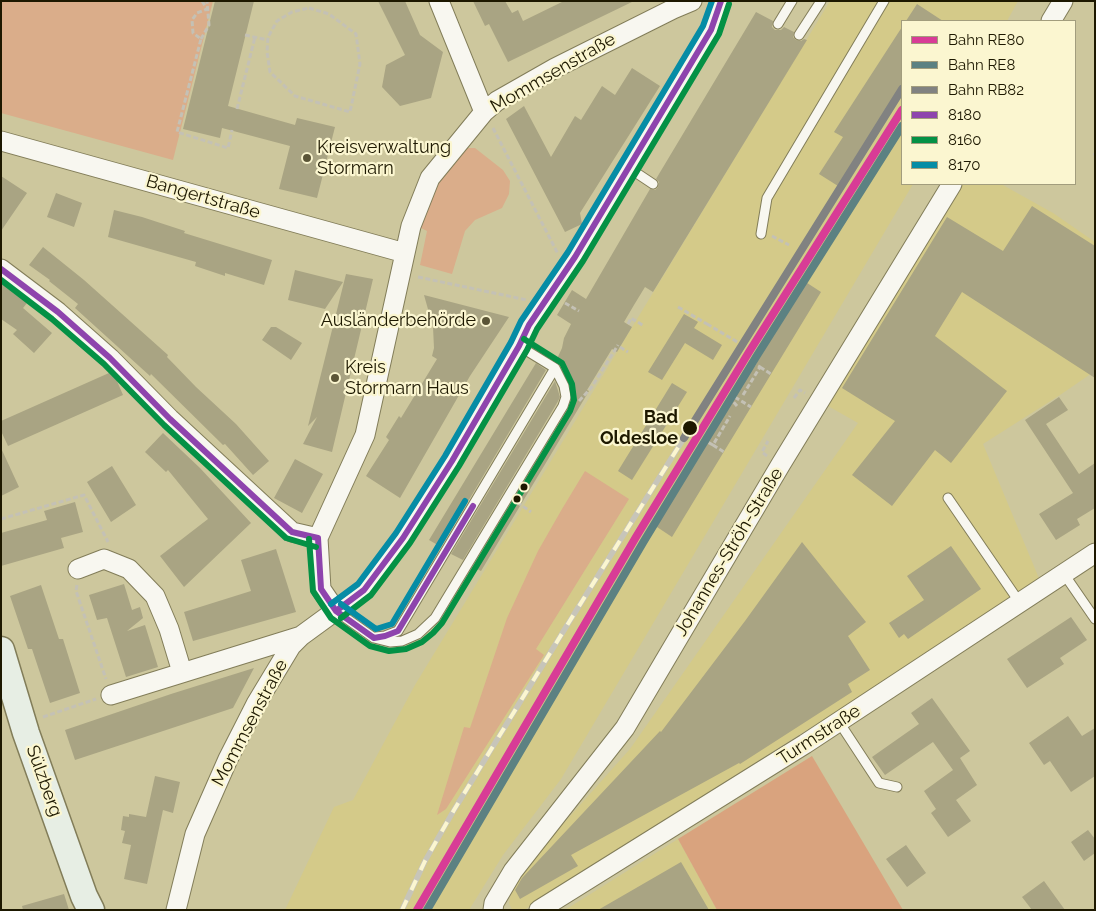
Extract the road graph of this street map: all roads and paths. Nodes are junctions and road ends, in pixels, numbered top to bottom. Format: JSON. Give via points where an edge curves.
{"nodes":[{"id":1,"x":202,"y":1,"type":"edge"},
{"id":2,"x":208,"y":1,"type":"edge"},
{"id":3,"x":439,"y":1,"type":"edge"},
{"id":4,"x":692,"y":1,"type":"edge"},
{"id":5,"x":721,"y":1,"type":"edge"},
{"id":6,"x":792,"y":1,"type":"edge"},
{"id":7,"x":821,"y":1,"type":"edge"},
{"id":8,"x":884,"y":1,"type":"edge"},
{"id":9,"x":1063,"y":1,"type":"edge"},
{"id":10,"x":207,"y":9,"type":"junction"},
{"id":11,"x":1052,"y":20,"type":"edge"},
{"id":12,"x":778,"y":24,"type":"dead end"},
{"id":13,"x":245,"y":34,"type":"dead end"},
{"id":14,"x":799,"y":35,"type":"dead end"},
{"id":15,"x":255,"y":37,"type":"junction"},
{"id":16,"x":201,"y":39,"type":"junction"},
{"id":17,"x":268,"y":40,"type":"junction"},
{"id":18,"x":237,"y":109,"type":"dead end"},
{"id":19,"x":484,"y":112,"type":"junction"},
{"id":20,"x":232,"y":130,"type":"dead end"},
{"id":21,"x":1,"y":141,"type":"edge"},
{"id":22,"x":629,"y":168,"type":"junction"},
{"id":23,"x":653,"y":184,"type":"dead end"},
{"id":24,"x":951,"y":185,"type":"edge"},
{"id":25,"x":762,"y":232,"type":"joint"},
{"id":26,"x":789,"y":246,"type":"dead end"},
{"id":27,"x":405,"y":253,"type":"junction"},
{"id":28,"x":566,"y":268,"type":"junction"},
{"id":29,"x":1,"y":269,"type":"edge"},
{"id":30,"x":432,"y":280,"type":"dead end"},
{"id":31,"x":548,"y":294,"type":"junction"},
{"id":32,"x":678,"y":307,"type":"dead end"},
{"id":33,"x":579,"y":311,"type":"dead end"},
{"id":34,"x":628,"y":324,"type":"dead end"},
{"id":35,"x":644,"y":326,"type":"dead end"},
{"id":36,"x":739,"y":343,"type":"dead end"},
{"id":37,"x":519,"y":346,"type":"junction"},
{"id":38,"x":628,"y":352,"type":"dead end"},
{"id":39,"x":750,"y":361,"type":"dead end"},
{"id":40,"x":555,"y":368,"type":"junction"},
{"id":41,"x":760,"y":368,"type":"junction"},
{"id":42,"x":771,"y":374,"type":"dead end"},
{"id":43,"x":743,"y":395,"type":"dead end"},
{"id":44,"x":575,"y":405,"type":"dead end"},
{"id":45,"x":737,"y":406,"type":"dead end"},
{"id":46,"x":751,"y":407,"type":"dead end"},
{"id":47,"x":730,"y":416,"type":"dead end"},
{"id":48,"x":702,"y":439,"type":"dead end"},
{"id":49,"x":712,"y":446,"type":"junction"},
{"id":50,"x":724,"y":452,"type":"dead end"},
{"id":51,"x":948,"y":498,"type":"dead end"},
{"id":52,"x":1,"y":519,"type":"edge"},
{"id":53,"x":318,"y":538,"type":"junction"},
{"id":54,"x":1095,"y":553,"type":"edge"},
{"id":55,"x":104,"y":559,"type":"junction"},
{"id":56,"x":78,"y":570,"type":"joint"},
{"id":57,"x":1064,"y":574,"type":"junction"},
{"id":58,"x":1020,"y":603,"type":"junction"},
{"id":59,"x":336,"y":611,"type":"junction"},
{"id":60,"x":1095,"y":619,"type":"edge"},
{"id":61,"x":301,"y":636,"type":"junction"},
{"id":62,"x":374,"y":638,"type":"junction"},
{"id":63,"x":1,"y":650,"type":"edge"},
{"id":64,"x":182,"y":672,"type":"junction"},
{"id":65,"x":111,"y":695,"type":"junction"},
{"id":66,"x":40,"y":718,"type":"dead end"},
{"id":67,"x":839,"y":722,"type":"junction"},
{"id":68,"x":897,"y":786,"type":"dead end"},
{"id":69,"x":91,"y":910,"type":"edge"},
{"id":70,"x":176,"y":910,"type":"edge"},
{"id":71,"x":494,"y":910,"type":"edge"},
{"id":72,"x":538,"y":910,"type":"edge"}],
"edges":[{"from":1,"to":10,"type":"path"},
{"from":2,"to":10,"type":"path"},
{"from":3,"to":19,"type":"street"},
{"from":4,"to":19,"type":"street","name":"Mommsenstraße","via":[[555,68],[497,101]]},
{"from":5,"to":22,"type":"street","via":[[711,30]]},
{"from":6,"to":12,"type":"lane"},
{"from":7,"to":14,"type":"lane"},
{"from":8,"to":25,"type":"lane","via":[[767,198]]},
{"from":9,"to":11,"type":"street"},
{"from":10,"to":16,"type":"path","via":[[209,25]]},
{"from":10,"to":16,"type":"path","via":[[197,13],[192,20],[193,32]]},
{"from":13,"to":15,"type":"path"},
{"from":15,"to":17,"type":"path"},
{"from":15,"to":18,"type":"path"},
{"from":16,"to":20,"type":"path","via":[[176,132],[228,148]]},
{"from":17,"to":17,"type":"path","via":[[270,72],[295,96],[350,112],[360,64],[356,34],[329,14],[309,8],[292,12],[277,21]]},
{"from":19,"to":27,"type":"street","name":"Mommsenstraße","via":[[430,178],[411,226]]},
{"from":19,"to":28,"type":"path"},
{"from":21,"to":27,"type":"street","name":"Bangertstraße"},
{"from":22,"to":23,"type":"lane"},
{"from":22,"to":28,"type":"street"},
{"from":24,"to":71,"type":"street","name":"Johannes-Ströh-Straße","via":[[625,728],[513,870],[494,903]]},
{"from":25,"to":26,"type":"path"},
{"from":27,"to":53,"type":"street","name":"Mommsenstraße","via":[[364,435]]},
{"from":28,"to":31,"type":"street"},
{"from":29,"to":53,"type":"street","via":[[58,312],[110,358],[170,419],[292,532]]},
{"from":30,"to":31,"type":"path","via":[[531,300]]},
{"from":31,"to":33,"type":"path"},
{"from":31,"to":37,"type":"street"},
{"from":32,"to":36,"type":"path"},
{"from":34,"to":35,"type":"path","via":[[631,318]]},
{"from":37,"to":40,"type":"lane"},
{"from":37,"to":59,"type":"street","via":[[404,538],[364,590]]},
{"from":38,"to":44,"type":"path","via":[[619,346],[591,388]]},
{"from":39,"to":41,"type":"path"},
{"from":40,"to":62,"type":"lane","via":[[398,631]]},
{"from":40,"to":62,"type":"lane","via":[[564,386],[564,406],[435,618],[418,634],[402,641]]},
{"from":41,"to":42,"type":"path"},
{"from":41,"to":43,"type":"path"},
{"from":45,"to":46,"type":"path","via":[[731,395]]},
{"from":47,"to":49,"type":"path"},
{"from":48,"to":49,"type":"path"},
{"from":49,"to":50,"type":"path"},
{"from":51,"to":58,"type":"lane"},
{"from":52,"to":55,"type":"path","via":[[84,495],[109,542]]},
{"from":53,"to":59,"type":"street","name":"Mommsenstraße","via":[[322,589]]},
{"from":54,"to":57,"type":"street","name":"Turmstraße"},
{"from":55,"to":56,"type":"street"},
{"from":55,"to":64,"type":"street","via":[[129,570],[155,596]]},
{"from":56,"to":65,"type":"path","via":[[76,591]]},
{"from":57,"to":58,"type":"street","name":"Turmstraße"},
{"from":57,"to":60,"type":"lane"},
{"from":58,"to":67,"type":"street","name":"Turmstraße"},
{"from":59,"to":61,"type":"street","name":"Mommsenstraße"},
{"from":59,"to":62,"type":"lane"},
{"from":61,"to":64,"type":"street"},
{"from":61,"to":70,"type":"street","name":"Mommsenstraße","via":[[256,704],[228,759],[194,834]]},
{"from":63,"to":69,"type":"street","name":"Sülzberg","via":[[26,733]]},
{"from":64,"to":65,"type":"street"},
{"from":65,"to":66,"type":"path"},
{"from":67,"to":68,"type":"lane","via":[[879,783]]},
{"from":67,"to":72,"type":"street","name":"Turmstraße"}]}
